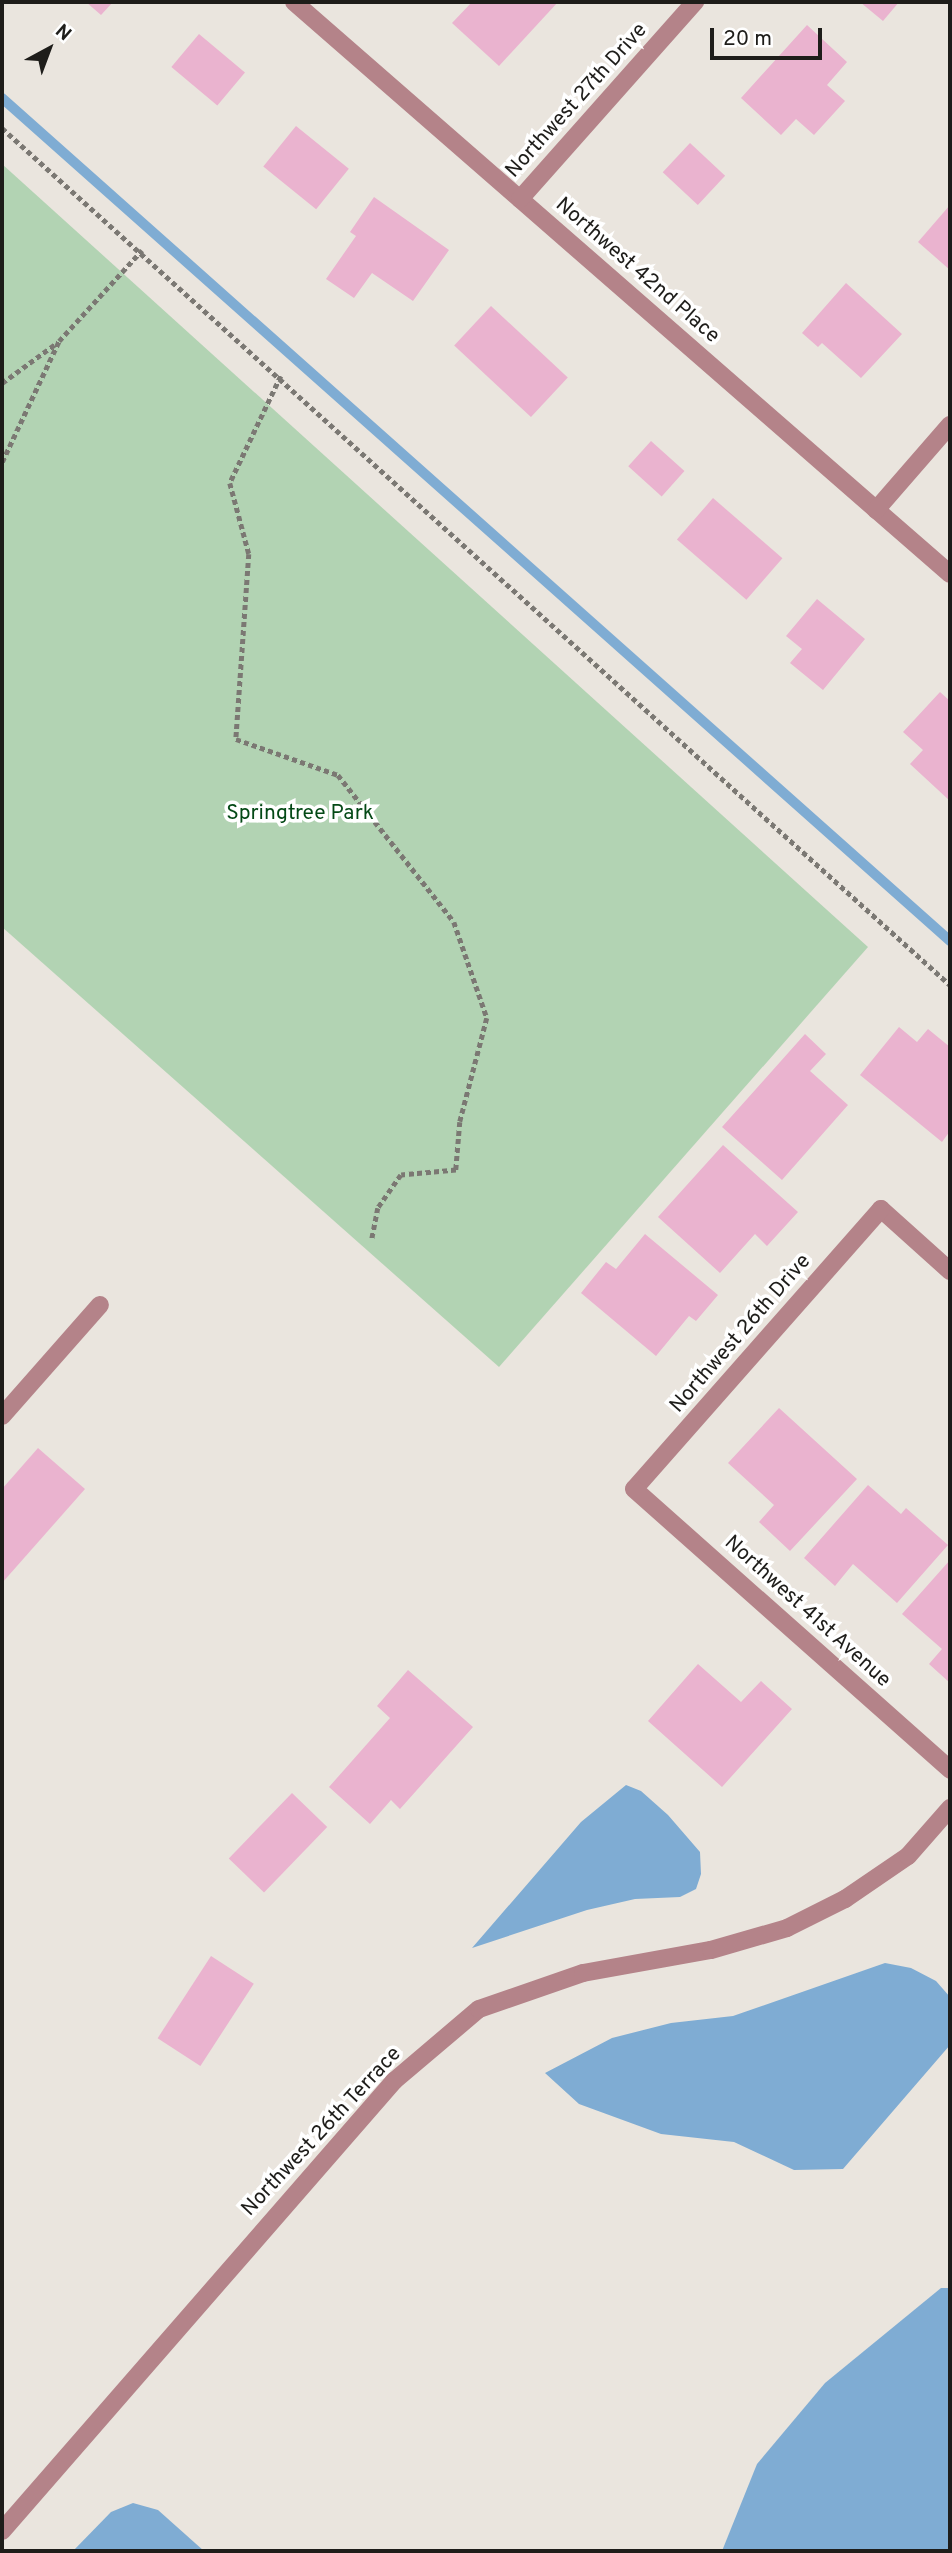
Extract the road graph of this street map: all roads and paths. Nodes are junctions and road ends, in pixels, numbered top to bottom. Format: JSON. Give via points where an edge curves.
{"nodes":[{"id":1,"x":294,"y":2,"type":"edge"},
{"id":2,"x":695,"y":2,"type":"edge"},
{"id":3,"x":2,"y":128,"type":"edge"},
{"id":4,"x":520,"y":199,"type":"junction"},
{"id":5,"x":142,"y":250,"type":"junction"},
{"id":6,"x":59,"y":341,"type":"junction"},
{"id":7,"x":281,"y":376,"type":"junction"},
{"id":8,"x":2,"y":383,"type":"edge"},
{"id":9,"x":950,"y":425,"type":"edge"},
{"id":10,"x":2,"y":462,"type":"edge"},
{"id":11,"x":876,"y":510,"type":"junction"},
{"id":12,"x":950,"y":574,"type":"edge"},
{"id":13,"x":950,"y":985,"type":"edge"},
{"id":14,"x":372,"y":1239,"type":"dead end"},
{"id":15,"x":950,"y":1270,"type":"edge"},
{"id":16,"x":100,"y":1305,"type":"dead end"},
{"id":17,"x":2,"y":1416,"type":"edge"},
{"id":18,"x":634,"y":1489,"type":"joint"},
{"id":19,"x":950,"y":1770,"type":"edge"},
{"id":20,"x":950,"y":1808,"type":"edge"},
{"id":21,"x":2,"y":2531,"type":"edge"}],
"edges":[{"from":1,"to":4,"type":"street","name":"Northwest 42nd Place"},
{"from":2,"to":4,"type":"street","name":"Northwest 27th Drive"},
{"from":3,"to":5,"type":"path"},
{"from":4,"to":11,"type":"street","name":"Northwest 42nd Place"},
{"from":5,"to":6,"type":"path"},
{"from":5,"to":7,"type":"path"},
{"from":6,"to":8,"type":"path"},
{"from":6,"to":10,"type":"path"},
{"from":7,"to":13,"type":"path"},
{"from":7,"to":14,"type":"path","via":[[230,483],[249,554],[236,739],[338,775],[454,922],[488,1018],[460,1122],[456,1170],[401,1175],[378,1208]]},
{"from":9,"to":11,"type":"street"},
{"from":11,"to":12,"type":"street","name":"Northwest 42nd Place"},
{"from":15,"to":18,"type":"street","name":"Northwest 26th Drive","via":[[881,1209]]},
{"from":16,"to":17,"type":"street"},
{"from":18,"to":19,"type":"street","name":"Northwest 41st Avenue"},
{"from":20,"to":21,"type":"street","name":"Northwest 26th Terrace","via":[[908,1856],[845,1899],[787,1928],[711,1950],[583,1973],[479,2009],[394,2081]]}]}
